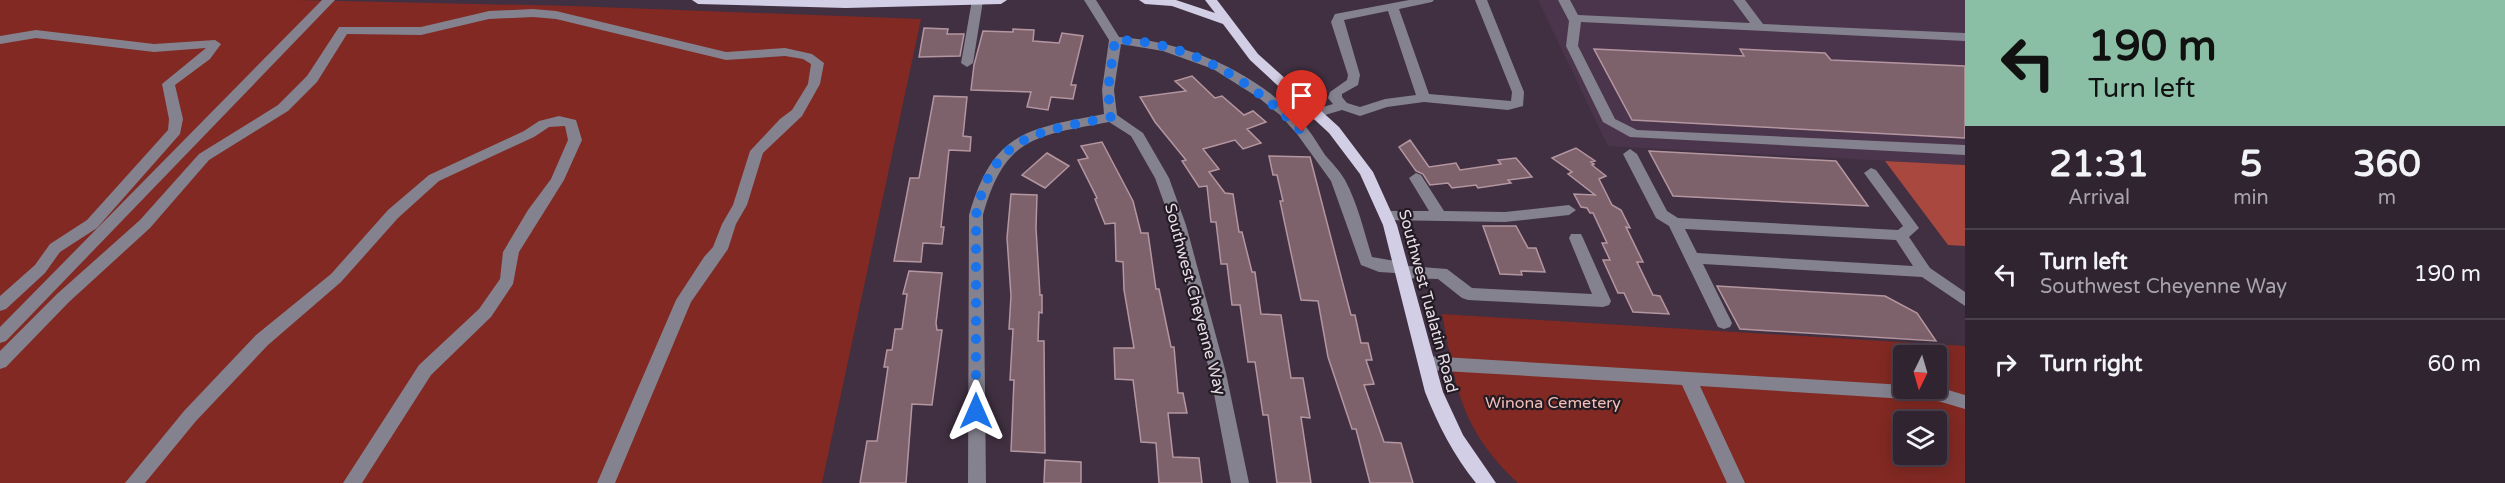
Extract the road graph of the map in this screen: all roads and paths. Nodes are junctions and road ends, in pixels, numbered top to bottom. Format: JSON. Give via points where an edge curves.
{"nodes":[{"id":1,"x":329,"y":0,"type":"edge"},
{"id":2,"x":698,"y":0,"type":"edge"},
{"id":3,"x":1001,"y":0,"type":"edge"},
{"id":4,"x":1090,"y":0,"type":"edge"},
{"id":5,"x":1144,"y":0,"type":"edge"},
{"id":6,"x":1210,"y":0,"type":"edge"},
{"id":7,"x":1428,"y":0,"type":"edge"},
{"id":8,"x":1481,"y":0,"type":"edge"},
{"id":9,"x":1564,"y":0,"type":"edge"},
{"id":10,"x":1739,"y":0,"type":"edge"},
{"id":11,"x":935,"y":1,"type":"edge"},
{"id":12,"x":977,"y":1,"type":"edge"},
{"id":13,"x":1392,"y":6,"type":"junction"},
{"id":14,"x":1573,"y":18,"type":"junction"},
{"id":15,"x":1225,"y":21,"type":"junction"},
{"id":16,"x":1759,"y":27,"type":"junction"},
{"id":17,"x":1965,"y":37,"type":"edge"},
{"id":18,"x":0,"y":40,"type":"edge"},
{"id":19,"x":1115,"y":40,"type":"junction"},
{"id":20,"x":967,"y":63,"type":"dead end"},
{"id":21,"x":1424,"y":98,"type":"junction"},
{"id":22,"x":1342,"y":106,"type":"junction"},
{"id":23,"x":1318,"y":113,"type":"junction"},
{"id":24,"x":1111,"y":117,"type":"junction"},
{"id":25,"x":1965,"y":150,"type":"edge"},
{"id":26,"x":1630,"y":154,"type":"dead end"},
{"id":27,"x":1870,"y":173,"type":"dead end"},
{"id":28,"x":1416,"y":178,"type":"dead end"},
{"id":29,"x":1569,"y":210,"type":"dead end"},
{"id":30,"x":1387,"y":216,"type":"junction"},
{"id":31,"x":1439,"y":216,"type":"junction"},
{"id":32,"x":1675,"y":223,"type":"junction"},
{"id":33,"x":1900,"y":235,"type":"junction"},
{"id":34,"x":1576,"y":238,"type":"dead end"},
{"id":35,"x":1692,"y":258,"type":"junction"},
{"id":36,"x":1402,"y":270,"type":"junction"},
{"id":37,"x":1925,"y":272,"type":"junction"},
{"id":38,"x":1965,"y":300,"type":"edge"},
{"id":39,"x":0,"y":305,"type":"edge"},
{"id":40,"x":1724,"y":322,"type":"dead end"},
{"id":41,"x":0,"y":337,"type":"edge"},
{"id":42,"x":0,"y":362,"type":"edge"},
{"id":43,"x":1426,"y":363,"type":"junction"},
{"id":44,"x":1688,"y":379,"type":"junction"},
{"id":45,"x":1965,"y":402,"type":"edge"},
{"id":46,"x":134,"y":483,"type":"edge"},
{"id":47,"x":352,"y":483,"type":"edge"},
{"id":48,"x":606,"y":483,"type":"edge"},
{"id":49,"x":977,"y":483,"type":"edge"},
{"id":50,"x":1240,"y":483,"type":"edge"},
{"id":51,"x":1487,"y":483,"type":"edge"},
{"id":52,"x":1736,"y":483,"type":"edge"}],
"edges":[{"from":1,"to":41,"type":"street"},
{"from":2,"to":11,"type":"main road","via":[[846,4]]},
{"from":3,"to":12,"type":"main road"},
{"from":4,"to":19,"type":"street"},
{"from":5,"to":15,"type":"main road","via":[[1174,3]]},
{"from":6,"to":15,"type":"main road","name":"Southwest Tualatin Road"},
{"from":7,"to":13,"type":"street"},
{"from":8,"to":21,"type":"street","via":[[1518,92],[1518,103],[1508,106]]},
{"from":9,"to":14,"type":"street"},
{"from":10,"to":16,"type":"street"},
{"from":11,"to":12,"type":"main road"},
{"from":12,"to":20,"type":"street"},
{"from":13,"to":21,"type":"street"},
{"from":13,"to":22,"type":"street","via":[[1339,17],[1337,22],[1354,75],[1353,82],[1336,92],[1335,98]]},
{"from":14,"to":16,"type":"street"},
{"from":14,"to":25,"type":"street","via":[[1572,46],[1610,122],[1628,132]]},
{"from":15,"to":23,"type":"main road","name":"Southwest Tualatin Road","via":[[1266,69]]},
{"from":16,"to":17,"type":"street"},
{"from":18,"to":39,"type":"street","via":[[36,34],[154,48],[215,44],[209,54],[168,84],[175,132],[92,224],[55,248],[40,269]]},
{"from":19,"to":24,"type":"street","via":[[1108,90]]},
{"from":19,"to":36,"type":"street","via":[[1171,47],[1200,59],[1283,111],[1336,178],[1351,208],[1366,261]]},
{"from":21,"to":22,"type":"street","via":[[1385,103],[1360,112]]},
{"from":22,"to":23,"type":"street"},
{"from":23,"to":30,"type":"main road","name":"Southwest Tualatin Road","via":[[1366,172]]},
{"from":24,"to":49,"type":"street","via":[[1035,134],[1015,145],[988,173],[976,215]]},
{"from":24,"to":50,"type":"street","name":"Southwest Cheyenne Way","via":[[1136,133],[1162,178],[1179,225],[1218,372]]},
{"from":26,"to":32,"type":"street","via":[[1661,214]]},
{"from":27,"to":33,"type":"street","via":[[1912,228]]},
{"from":28,"to":31,"type":"street"},
{"from":29,"to":31,"type":"street","via":[[1505,217]]},
{"from":30,"to":31,"type":"street"},
{"from":30,"to":36,"type":"main road","name":"Southwest Tualatin Road"},
{"from":32,"to":33,"type":"street"},
{"from":32,"to":35,"type":"street"},
{"from":33,"to":37,"type":"street"},
{"from":34,"to":36,"type":"street","via":[[1603,301],[1468,294],[1443,273]]},
{"from":35,"to":37,"type":"street"},
{"from":35,"to":40,"type":"street"},
{"from":36,"to":43,"type":"main road","name":"Southwest Tualatin Road"},
{"from":37,"to":38,"type":"street"},
{"from":42,"to":48,"type":"street","via":[[145,224],[204,157],[283,108],[312,79],[343,30],[421,31],[489,15],[533,13],[556,15],[726,56],[805,53],[818,63],[814,84],[797,113],[757,152],[740,205],[720,249],[684,300]]},
{"from":43,"to":44,"type":"street"},
{"from":43,"to":51,"type":"main road","name":"Southwest Tualatin Road","via":[[1451,434]]},
{"from":44,"to":45,"type":"street","via":[[1938,394]]},
{"from":44,"to":52,"type":"street"},
{"from":46,"to":47,"type":"street","via":[[262,340],[336,278],[393,214],[434,178],[529,134],[543,123],[560,119],[571,123],[575,140],[557,180],[511,252],[508,280],[486,313],[425,370]]}]}
